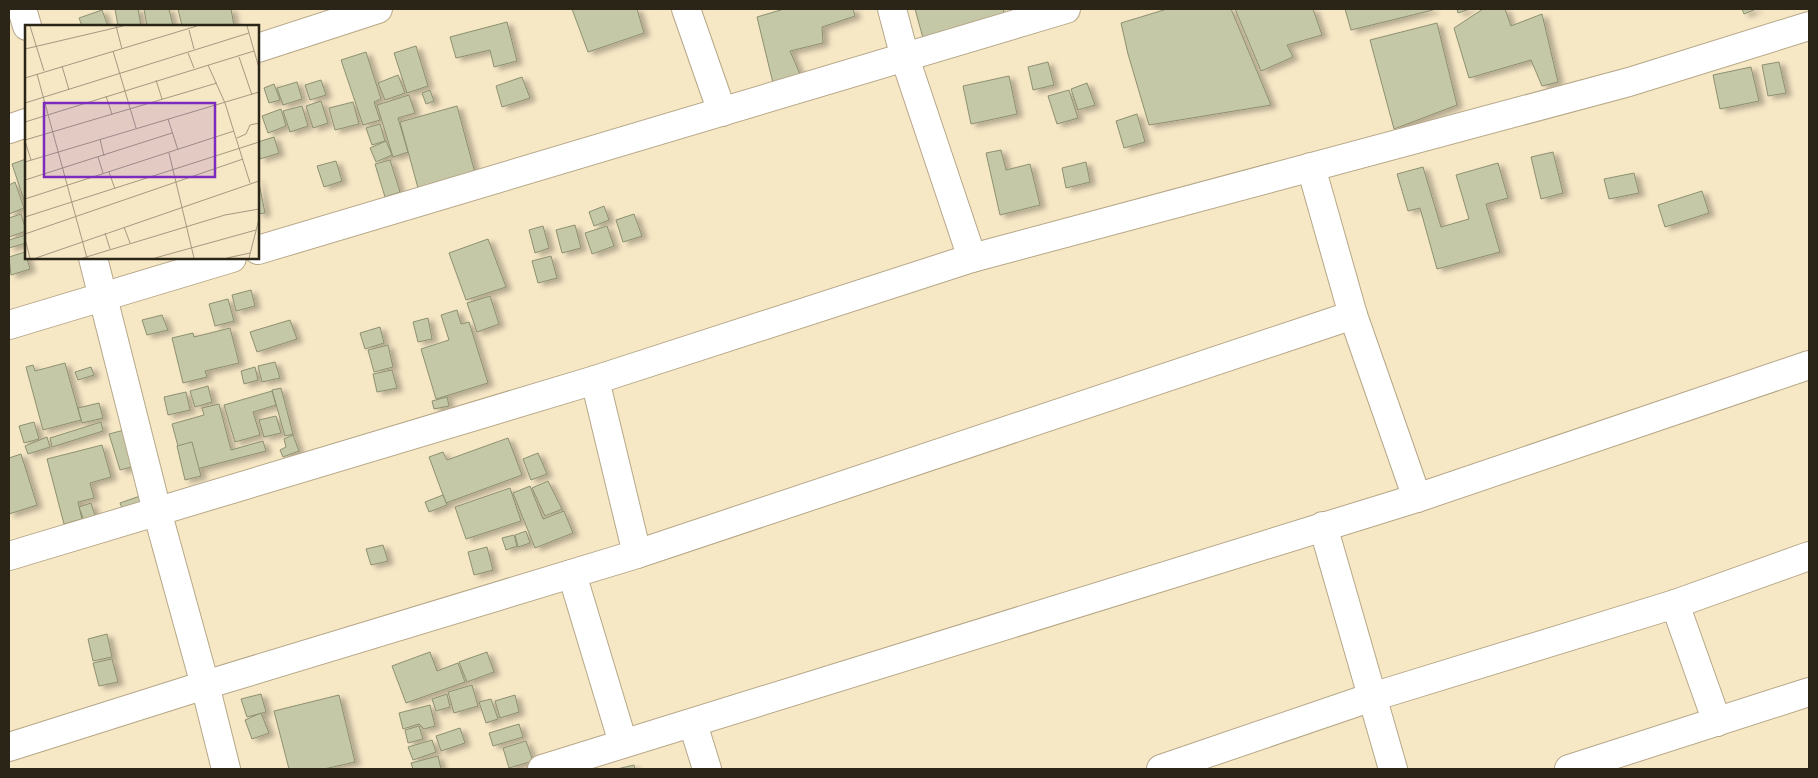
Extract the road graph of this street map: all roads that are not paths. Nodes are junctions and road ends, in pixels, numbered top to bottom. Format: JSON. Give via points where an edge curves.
{"nodes":[{"id":1,"x":22,"y":9,"type":"edge"},
{"id":2,"x":378,"y":9,"type":"edge"},
{"id":3,"x":686,"y":9,"type":"edge"},
{"id":4,"x":892,"y":9,"type":"edge"},
{"id":5,"x":1066,"y":9,"type":"edge"},
{"id":6,"x":26,"y":25,"type":"edge"},
{"id":7,"x":1809,"y":26,"type":"edge"},
{"id":8,"x":259,"y":48,"type":"edge"},
{"id":9,"x":905,"y":58,"type":"junction"},
{"id":10,"x":722,"y":112,"type":"junction"},
{"id":11,"x":25,"y":123,"type":"edge"},
{"id":12,"x":9,"y":129,"type":"edge"},
{"id":13,"x":1311,"y":167,"type":"junction"},
{"id":14,"x":259,"y":250,"type":"edge"},
{"id":15,"x":972,"y":258,"type":"junction"},
{"id":16,"x":93,"y":259,"type":"edge"},
{"id":17,"x":229,"y":259,"type":"edge"},
{"id":18,"x":104,"y":295,"type":"junction"},
{"id":19,"x":1353,"y":315,"type":"junction"},
{"id":20,"x":9,"y":325,"type":"edge"},
{"id":21,"x":1809,"y":365,"type":"edge"},
{"id":22,"x":595,"y":380,"type":"junction"},
{"id":23,"x":1417,"y":498,"type":"junction"},
{"id":24,"x":157,"y":511,"type":"junction"},
{"id":25,"x":1323,"y":526,"type":"junction"},
{"id":26,"x":637,"y":554,"type":"junction"},
{"id":27,"x":9,"y":556,"type":"edge"},
{"id":28,"x":1809,"y":556,"type":"edge"},
{"id":29,"x":572,"y":574,"type":"junction"},
{"id":30,"x":1675,"y":604,"type":"junction"},
{"id":31,"x":205,"y":685,"type":"junction"},
{"id":32,"x":1809,"y":692,"type":"edge"},
{"id":33,"x":1372,"y":697,"type":"junction"},
{"id":34,"x":1717,"y":722,"type":"junction"},
{"id":35,"x":693,"y":724,"type":"junction"},
{"id":36,"x":623,"y":743,"type":"junction"},
{"id":37,"x":9,"y":747,"type":"edge"},
{"id":38,"x":226,"y":769,"type":"edge"},
{"id":39,"x":542,"y":769,"type":"edge"},
{"id":40,"x":707,"y":769,"type":"edge"},
{"id":41,"x":1161,"y":769,"type":"edge"},
{"id":42,"x":1393,"y":769,"type":"edge"},
{"id":43,"x":1569,"y":769,"type":"edge"}],
"edges":[{"from":1,"to":6,"type":"street"},
{"from":2,"to":8,"type":"street"},
{"from":3,"to":10,"type":"street"},
{"from":4,"to":9,"type":"street"},
{"from":5,"to":9,"type":"street"},
{"from":7,"to":13,"type":"street","via":[[1629,82]]},
{"from":9,"to":10,"type":"street"},
{"from":9,"to":15,"type":"street"},
{"from":10,"to":14,"type":"street"},
{"from":11,"to":12,"type":"street"},
{"from":13,"to":15,"type":"street"},
{"from":13,"to":19,"type":"street"},
{"from":15,"to":22,"type":"street"},
{"from":16,"to":18,"type":"street"},
{"from":17,"to":18,"type":"street"},
{"from":18,"to":20,"type":"street"},
{"from":18,"to":24,"type":"street"},
{"from":19,"to":23,"type":"street"},
{"from":19,"to":26,"type":"street"},
{"from":21,"to":23,"type":"street"},
{"from":22,"to":24,"type":"street"},
{"from":22,"to":26,"type":"street"},
{"from":23,"to":25,"type":"street"},
{"from":24,"to":27,"type":"street"},
{"from":24,"to":31,"type":"street"},
{"from":25,"to":33,"type":"street"},
{"from":25,"to":35,"type":"street"},
{"from":26,"to":29,"type":"street"},
{"from":28,"to":30,"type":"street"},
{"from":29,"to":31,"type":"street"},
{"from":29,"to":36,"type":"street"},
{"from":30,"to":33,"type":"street"},
{"from":30,"to":34,"type":"street"},
{"from":31,"to":37,"type":"street"},
{"from":31,"to":38,"type":"street"},
{"from":32,"to":34,"type":"street"},
{"from":33,"to":41,"type":"street"},
{"from":33,"to":42,"type":"street"},
{"from":34,"to":43,"type":"street"},
{"from":35,"to":36,"type":"street"},
{"from":35,"to":40,"type":"street"},
{"from":36,"to":39,"type":"street"}]}
